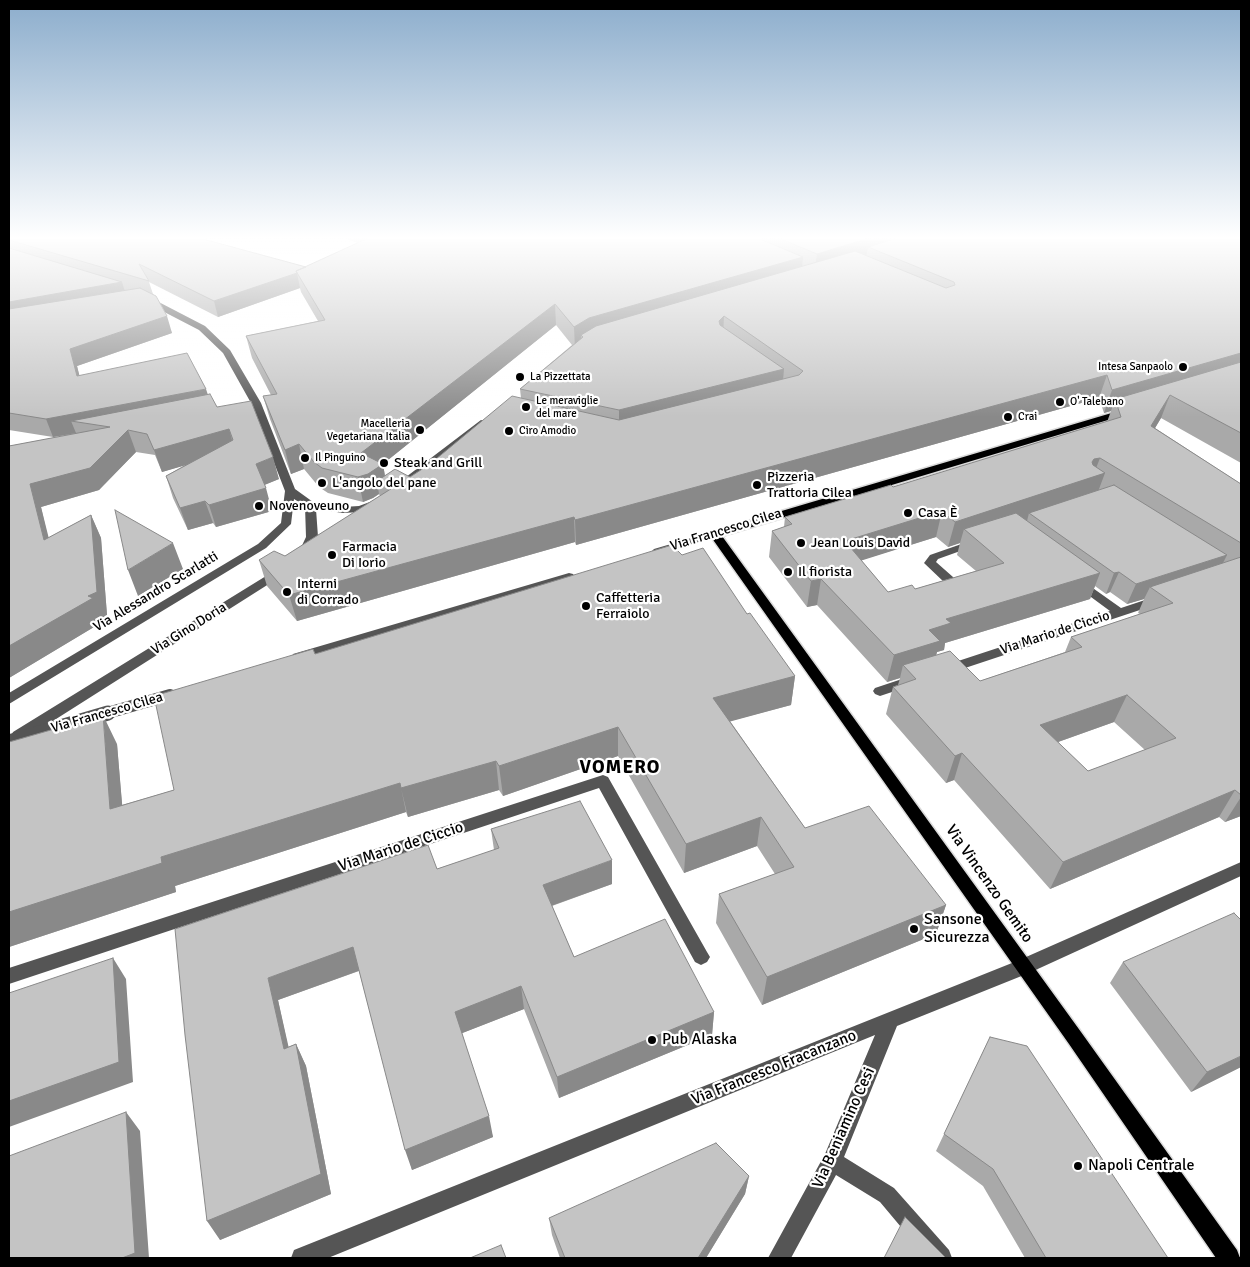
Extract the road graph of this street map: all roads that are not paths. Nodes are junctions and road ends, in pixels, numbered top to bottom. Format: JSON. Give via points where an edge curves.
{"nodes":[{"id":1,"x":140,"y":299,"type":"edge"},
{"id":2,"x":1137,"y":408,"type":"edge"},
{"id":3,"x":489,"y":416,"type":"edge"},
{"id":4,"x":398,"y":487,"type":"edge"},
{"id":5,"x":290,"y":491,"type":"junction"},
{"id":6,"x":385,"y":497,"type":"edge"},
{"id":7,"x":310,"y":505,"type":"junction"},
{"id":8,"x":715,"y":534,"type":"junction"},
{"id":9,"x":985,"y":539,"type":"edge"},
{"id":10,"x":648,"y":554,"type":"edge"},
{"id":11,"x":581,"y":573,"type":"edge"},
{"id":12,"x":1072,"y":577,"type":"edge"},
{"id":13,"x":949,"y":580,"type":"edge"},
{"id":14,"x":1165,"y":598,"type":"edge"},
{"id":15,"x":1119,"y":612,"type":"junction"},
{"id":16,"x":288,"y":660,"type":"edge"},
{"id":17,"x":186,"y":691,"type":"edge"},
{"id":18,"x":880,"y":691,"type":"dead end"},
{"id":19,"x":9,"y":699,"type":"edge"},
{"id":20,"x":9,"y":742,"type":"edge"},
{"id":21,"x":1241,"y":869,"type":"edge"},
{"id":22,"x":700,"y":957,"type":"dead end"},
{"id":23,"x":1023,"y":967,"type":"junction"},
{"id":24,"x":9,"y":976,"type":"edge"},
{"id":25,"x":890,"y":1021,"type":"junction"},
{"id":26,"x":832,"y":1161,"type":"junction"},
{"id":27,"x":302,"y":1258,"type":"edge"},
{"id":28,"x":779,"y":1258,"type":"edge"},
{"id":29,"x":941,"y":1258,"type":"edge"},
{"id":30,"x":1229,"y":1258,"type":"edge"}],
"edges":[{"from":1,"to":5,"type":"street","via":[[202,328],[227,352],[270,436]]},
{"from":2,"to":8,"type":"main road","name":"Via Francesco Cilea"},
{"from":3,"to":4,"type":"street"},
{"from":5,"to":7,"type":"street"},
{"from":5,"to":19,"type":"street","name":"Via Alessandro Scarlatti","via":[[286,524],[262,546]]},
{"from":6,"to":7,"type":"street","via":[[361,509]]},
{"from":7,"to":20,"type":"street","name":"Via Gino Doria","via":[[312,537],[303,556]]},
{"from":8,"to":10,"type":"street","name":"Via Francesco Cilea"},
{"from":8,"to":23,"type":"main road","name":"Via Vincenzo Gemito"},
{"from":9,"to":13,"type":"street","via":[[934,557],[930,563]]},
{"from":11,"to":16,"type":"street"},
{"from":12,"to":15,"type":"street"},
{"from":14,"to":15,"type":"street","name":"Via Mario de Ciccio"},
{"from":15,"to":18,"type":"street","name":"Via Mario de Ciccio"},
{"from":17,"to":20,"type":"street","name":"Via Francesco Cilea","bridge":true},
{"from":21,"to":23,"type":"street","name":"Via Francesco Fracanzano"},
{"from":22,"to":24,"type":"street","name":"Via Mario de Ciccio","via":[[603,781]]},
{"from":23,"to":25,"type":"street","name":"Via Francesco Fracanzano"},
{"from":23,"to":30,"type":"main road","name":"Via Vincenzo Gemito"},
{"from":25,"to":26,"type":"street","name":"Via Beniamino Cesi"},
{"from":25,"to":27,"type":"street","name":"Via Francesco Fracanzano"},
{"from":26,"to":28,"type":"street","name":"Via Beniamino Cesi"},
{"from":26,"to":29,"type":"street","via":[[886,1195]]}]}
